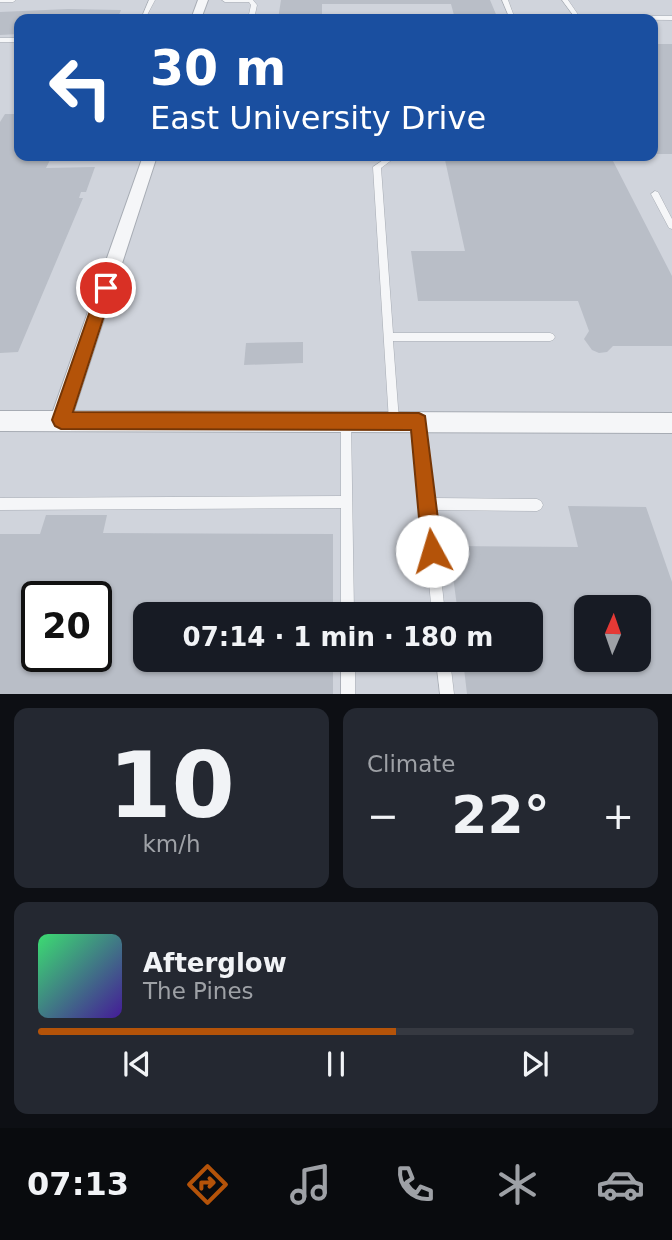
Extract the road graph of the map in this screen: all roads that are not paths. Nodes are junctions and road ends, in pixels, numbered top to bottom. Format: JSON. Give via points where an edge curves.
{"nodes":[{"id":1,"x":0,"y":0,"type":"edge"},
{"id":2,"x":13,"y":0,"type":"edge"},
{"id":3,"x":225,"y":0,"type":"edge"},
{"id":4,"x":252,"y":14,"type":"edge"},
{"id":5,"x":148,"y":161,"type":"edge"},
{"id":6,"x":386,"y":161,"type":"edge"},
{"id":7,"x":655,"y":194,"type":"dead end"},
{"id":8,"x":672,"y":226,"type":"edge"},
{"id":9,"x":388,"y":337,"type":"junction"},
{"id":10,"x":550,"y":337,"type":"dead end"},
{"id":11,"x":61,"y":420,"type":"junction"},
{"id":12,"x":0,"y":421,"type":"edge"},
{"id":13,"x":346,"y":421,"type":"junction"},
{"id":14,"x":394,"y":422,"type":"junction"},
{"id":15,"x":419,"y":422,"type":"junction"},
{"id":16,"x":672,"y":422,"type":"edge"},
{"id":17,"x":347,"y":502,"type":"junction"},
{"id":18,"x":0,"y":504,"type":"edge"},
{"id":19,"x":428,"y":504,"type":"junction"},
{"id":20,"x":537,"y":505,"type":"dead end"},
{"id":21,"x":348,"y":602,"type":"edge"},
{"id":22,"x":438,"y":602,"type":"edge"},
{"id":23,"x":348,"y":672,"type":"edge"},
{"id":24,"x":444,"y":672,"type":"edge"},
{"id":25,"x":348,"y":694,"type":"edge"},
{"id":26,"x":447,"y":694,"type":"edge"}],
"edges":[{"from":1,"to":2,"type":"lane"},
{"from":3,"to":4,"type":"lane","via":[[251,1]]},
{"from":5,"to":11,"type":"street"},
{"from":6,"to":9,"type":"lane","via":[[377,167]]},
{"from":7,"to":8,"type":"lane"},
{"from":9,"to":10,"type":"lane"},
{"from":9,"to":14,"type":"lane"},
{"from":11,"to":12,"type":"street"},
{"from":11,"to":13,"type":"street"},
{"from":13,"to":14,"type":"street"},
{"from":13,"to":17,"type":"lane"},
{"from":14,"to":15,"type":"street"},
{"from":15,"to":16,"type":"street"},
{"from":15,"to":19,"type":"lane"},
{"from":17,"to":18,"type":"lane"},
{"from":17,"to":21,"type":"lane"},
{"from":19,"to":20,"type":"lane"},
{"from":19,"to":22,"type":"lane"},
{"from":23,"to":25,"type":"lane"},
{"from":24,"to":26,"type":"lane"}]}
